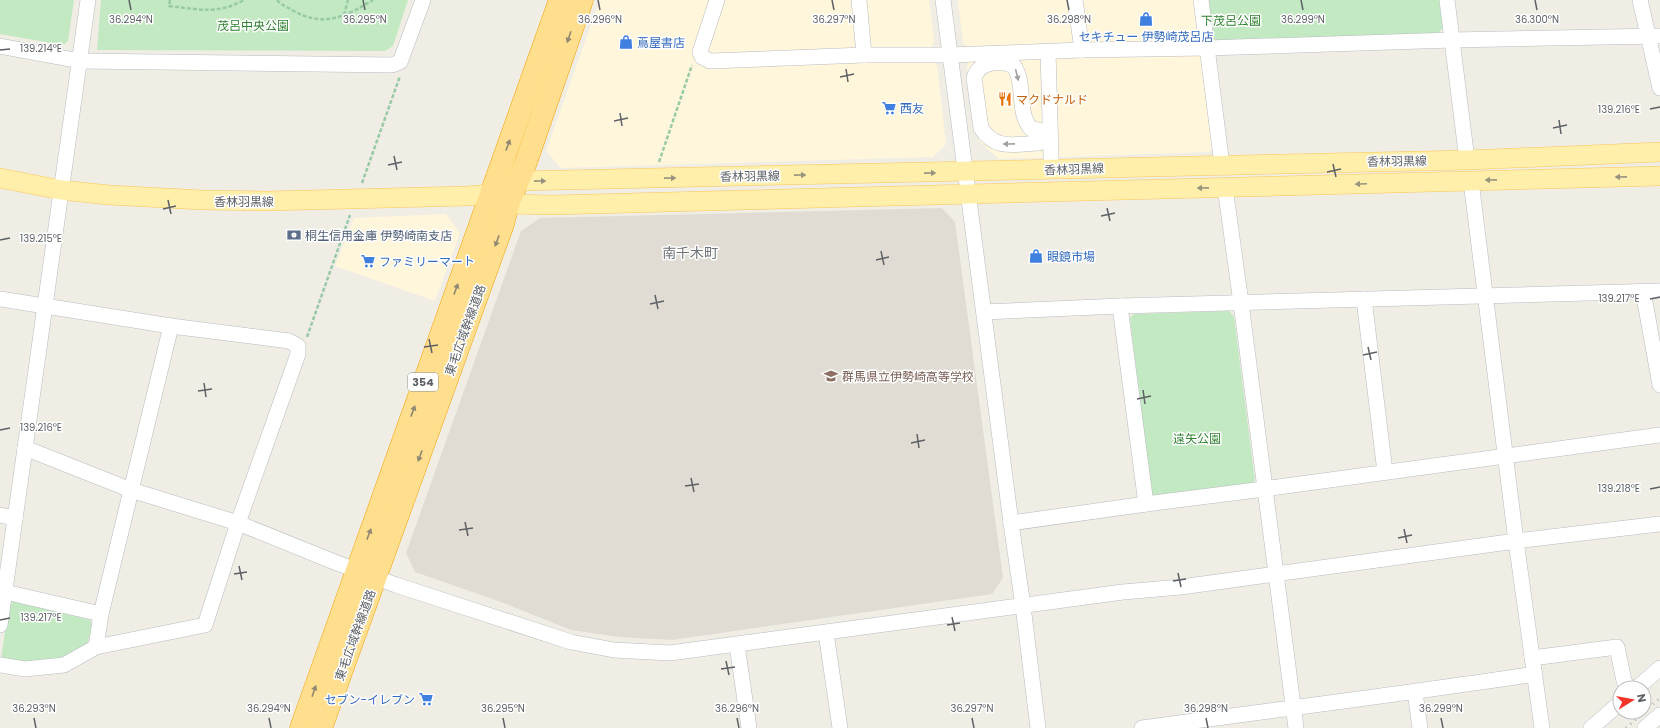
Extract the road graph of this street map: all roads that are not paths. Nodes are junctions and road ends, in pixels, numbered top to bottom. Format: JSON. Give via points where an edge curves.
{"nodes":[{"id":1,"x":88,"y":0,"type":"edge"},
{"id":2,"x":423,"y":0,"type":"edge"},
{"id":3,"x":560,"y":0,"type":"edge"},
{"id":4,"x":582,"y":0,"type":"edge"},
{"id":5,"x":717,"y":0,"type":"edge"},
{"id":6,"x":859,"y":0,"type":"edge"},
{"id":7,"x":943,"y":0,"type":"edge"},
{"id":8,"x":1075,"y":0,"type":"edge"},
{"id":9,"x":1201,"y":0,"type":"edge"},
{"id":10,"x":1447,"y":0,"type":"edge"},
{"id":11,"x":1640,"y":0,"type":"edge"},
{"id":12,"x":1654,"y":36,"type":"edge"},
{"id":13,"x":1452,"y":40,"type":"junction"},
{"id":14,"x":0,"y":46,"type":"edge"},
{"id":15,"x":1207,"y":48,"type":"junction"},
{"id":16,"x":1082,"y":50,"type":"junction"},
{"id":17,"x":1048,"y":51,"type":"junction"},
{"id":18,"x":950,"y":55,"type":"junction"},
{"id":19,"x":864,"y":56,"type":"junction"},
{"id":20,"x":80,"y":61,"type":"junction"},
{"id":21,"x":1660,"y":88,"type":"edge"},
{"id":22,"x":1047,"y":136,"type":"junction"},
{"id":23,"x":1660,"y":152,"type":"edge"},
{"id":24,"x":1467,"y":160,"type":"junction"},
{"id":25,"x":1222,"y":165,"type":"junction"},
{"id":26,"x":1052,"y":170,"type":"junction"},
{"id":27,"x":966,"y":172,"type":"junction"},
{"id":28,"x":1660,"y":176,"type":"edge"},
{"id":29,"x":0,"y":178,"type":"edge"},
{"id":30,"x":518,"y":181,"type":"junction"},
{"id":31,"x":1471,"y":181,"type":"junction"},
{"id":32,"x":1225,"y":187,"type":"junction"},
{"id":33,"x":61,"y":190,"type":"junction"},
{"id":34,"x":968,"y":194,"type":"junction"},
{"id":35,"x":499,"y":199,"type":"junction"},
{"id":36,"x":1643,"y":291,"type":"junction"},
{"id":37,"x":1660,"y":291,"type":"edge"},
{"id":38,"x":1486,"y":295,"type":"junction"},
{"id":39,"x":0,"y":299,"type":"edge"},
{"id":40,"x":1364,"y":299,"type":"junction"},
{"id":41,"x":1241,"y":303,"type":"junction"},
{"id":42,"x":1121,"y":306,"type":"junction"},
{"id":43,"x":44,"y":307,"type":"junction"},
{"id":44,"x":984,"y":312,"type":"junction"},
{"id":45,"x":171,"y":326,"type":"junction"},
{"id":46,"x":1660,"y":386,"type":"edge"},
{"id":47,"x":1660,"y":435,"type":"edge"},
{"id":48,"x":25,"y":448,"type":"junction"},
{"id":49,"x":1506,"y":456,"type":"junction"},
{"id":50,"x":1385,"y":472,"type":"junction"},
{"id":51,"x":1264,"y":489,"type":"junction"},
{"id":52,"x":131,"y":490,"type":"junction"},
{"id":53,"x":1146,"y":504,"type":"junction"},
{"id":54,"x":7,"y":516,"type":"edge"},
{"id":55,"x":238,"y":523,"type":"junction"},
{"id":56,"x":1011,"y":523,"type":"junction"},
{"id":57,"x":1660,"y":524,"type":"edge"},
{"id":58,"x":1516,"y":541,"type":"junction"},
{"id":59,"x":356,"y":570,"type":"junction"},
{"id":60,"x":1276,"y":574,"type":"junction"},
{"id":61,"x":376,"y":578,"type":"junction"},
{"id":62,"x":5,"y":592,"type":"junction"},
{"id":63,"x":1023,"y":606,"type":"junction"},
{"id":64,"x":101,"y":614,"type":"junction"},
{"id":65,"x":0,"y":625,"type":"edge"},
{"id":66,"x":826,"y":633,"type":"junction"},
{"id":67,"x":737,"y":645,"type":"junction"},
{"id":68,"x":96,"y":647,"type":"junction"},
{"id":69,"x":1532,"y":658,"type":"junction"},
{"id":70,"x":0,"y":665,"type":"edge"},
{"id":71,"x":1660,"y":668,"type":"edge"},
{"id":72,"x":1535,"y":674,"type":"junction"},
{"id":73,"x":1624,"y":680,"type":"edge"},
{"id":74,"x":1646,"y":680,"type":"edge"},
{"id":75,"x":1415,"y":692,"type":"junction"},
{"id":76,"x":1294,"y":707,"type":"junction"},
{"id":77,"x":1612,"y":710,"type":"edge"},
{"id":78,"x":1660,"y":715,"type":"edge"},
{"id":79,"x":301,"y":728,"type":"edge"},
{"id":80,"x":321,"y":728,"type":"edge"},
{"id":81,"x":749,"y":728,"type":"edge"},
{"id":82,"x":840,"y":728,"type":"edge"},
{"id":83,"x":1038,"y":728,"type":"edge"},
{"id":84,"x":1142,"y":728,"type":"edge"},
{"id":85,"x":1296,"y":728,"type":"edge"},
{"id":86,"x":1420,"y":728,"type":"edge"},
{"id":87,"x":1542,"y":728,"type":"edge"},
{"id":88,"x":1591,"y":728,"type":"edge"},
{"id":89,"x":1646,"y":728,"type":"edge"}],
"edges":[{"from":1,"to":20,"type":"street"},
{"from":2,"to":20,"type":"street","via":[[400,62],[396,64]]},
{"from":35,"to":3,"type":"highway","name":"東毛広域幹線道路","number":"354","one_way":true},
{"from":4,"to":30,"type":"highway","name":"東毛広域幹線道路","number":"354","one_way":true},
{"from":5,"to":19,"type":"street","via":[[700,47],[704,59],[710,61]]},
{"from":6,"to":19,"type":"street"},
{"from":7,"to":18,"type":"street"},
{"from":8,"to":16,"type":"street"},
{"from":9,"to":15,"type":"street"},
{"from":10,"to":13,"type":"street"},
{"from":11,"to":12,"type":"street"},
{"from":12,"to":13,"type":"street"},
{"from":12,"to":21,"type":"street"},
{"from":13,"to":15,"type":"street"},
{"from":13,"to":24,"type":"street"},
{"from":14,"to":20,"type":"street"},
{"from":15,"to":16,"type":"street"},
{"from":15,"to":25,"type":"street"},
{"from":16,"to":17,"type":"street"},
{"from":17,"to":18,"type":"street"},
{"from":17,"to":22,"type":"street"},
{"from":18,"to":19,"type":"street"},
{"from":18,"to":27,"type":"street"},
{"from":20,"to":33,"type":"street"},
{"from":22,"to":22,"type":"street","one_way":true,"via":[[1039,143],[998,144],[990,140],[981,128],[975,72],[990,63],[1007,63],[1014,66],[1026,124]]},
{"from":22,"to":26,"type":"street"},
{"from":23,"to":24,"type":"main road","name":"香林羽黒線"},
{"from":24,"to":25,"type":"main road","name":"香林羽黒線"},
{"from":25,"to":26,"type":"main road","name":"香林羽黒線"},
{"from":26,"to":27,"type":"main road","name":"香林羽黒線"},
{"from":30,"to":27,"type":"main road","name":"香林羽黒線","one_way":true},
{"from":27,"to":34,"type":"street"},
{"from":28,"to":31,"type":"main road","name":"香林羽黒線","one_way":true},
{"from":29,"to":33,"type":"main road","name":"香林羽黒線"},
{"from":30,"to":35,"type":"highway","name":"東毛広域幹線道路","number":"354"},
{"from":31,"to":32,"type":"main road","name":"香林羽黒線","one_way":true},
{"from":31,"to":38,"type":"street"},
{"from":32,"to":34,"type":"main road","name":"香林羽黒線","one_way":true},
{"from":32,"to":41,"type":"street"},
{"from":33,"to":35,"type":"main road","name":"香林羽黒線","via":[[228,201]]},
{"from":33,"to":43,"type":"street"},
{"from":34,"to":35,"type":"main road","name":"香林羽黒線","via":[[552,205]]},
{"from":34,"to":44,"type":"street"},
{"from":59,"to":35,"type":"highway","name":"東毛広域幹線道路","number":"354","one_way":true},
{"from":35,"to":61,"type":"highway","name":"東毛広域幹線道路","number":"354","one_way":true,"via":[[503,224]]},
{"from":36,"to":37,"type":"street"},
{"from":36,"to":38,"type":"street"},
{"from":36,"to":46,"type":"street"},
{"from":38,"to":40,"type":"street"},
{"from":38,"to":49,"type":"street"},
{"from":39,"to":43,"type":"street"},
{"from":40,"to":41,"type":"street"},
{"from":40,"to":50,"type":"street"},
{"from":41,"to":42,"type":"street"},
{"from":41,"to":51,"type":"street"},
{"from":42,"to":44,"type":"street"},
{"from":42,"to":53,"type":"street"},
{"from":43,"to":45,"type":"street"},
{"from":43,"to":48,"type":"street"},
{"from":44,"to":56,"type":"street"},
{"from":45,"to":52,"type":"street"},
{"from":45,"to":55,"type":"street","via":[[289,341],[298,346],[298,354]]},
{"from":47,"to":49,"type":"street"},
{"from":48,"to":52,"type":"street"},
{"from":48,"to":54,"type":"street"},
{"from":49,"to":50,"type":"street"},
{"from":49,"to":58,"type":"street"},
{"from":50,"to":51,"type":"street"},
{"from":51,"to":53,"type":"street"},
{"from":51,"to":60,"type":"street"},
{"from":52,"to":55,"type":"street"},
{"from":52,"to":64,"type":"street"},
{"from":53,"to":56,"type":"street"},
{"from":54,"to":62,"type":"street"},
{"from":55,"to":59,"type":"street"},
{"from":55,"to":68,"type":"street","via":[[205,625]]},
{"from":56,"to":63,"type":"street"},
{"from":57,"to":58,"type":"street"},
{"from":58,"to":60,"type":"street"},
{"from":58,"to":69,"type":"street"},
{"from":59,"to":61,"type":"street"},
{"from":79,"to":59,"type":"highway","name":"東毛広域幹線道路","number":"354","one_way":true},
{"from":60,"to":63,"type":"street"},
{"from":60,"to":76,"type":"street"},
{"from":61,"to":67,"type":"street","via":[[571,642],[614,650],[670,653]]},
{"from":61,"to":80,"type":"highway","name":"東毛広域幹線道路","number":"354"},
{"from":62,"to":64,"type":"street"},
{"from":62,"to":65,"type":"street"},
{"from":63,"to":66,"type":"street"},
{"from":63,"to":83,"type":"street"},
{"from":64,"to":68,"type":"street"},
{"from":66,"to":67,"type":"street"},
{"from":66,"to":82,"type":"street"},
{"from":67,"to":81,"type":"street"},
{"from":68,"to":70,"type":"street","via":[[64,665],[26,669]]},
{"from":69,"to":72,"type":"street"},
{"from":69,"to":73,"type":"street","via":[[1617,647]]},
{"from":71,"to":74,"type":"street"},
{"from":72,"to":75,"type":"street"},
{"from":72,"to":87,"type":"street"},
{"from":75,"to":76,"type":"street"},
{"from":75,"to":86,"type":"street"},
{"from":76,"to":84,"type":"street"},
{"from":76,"to":85,"type":"street"},
{"from":77,"to":88,"type":"street"},
{"from":78,"to":89,"type":"street"}]}
